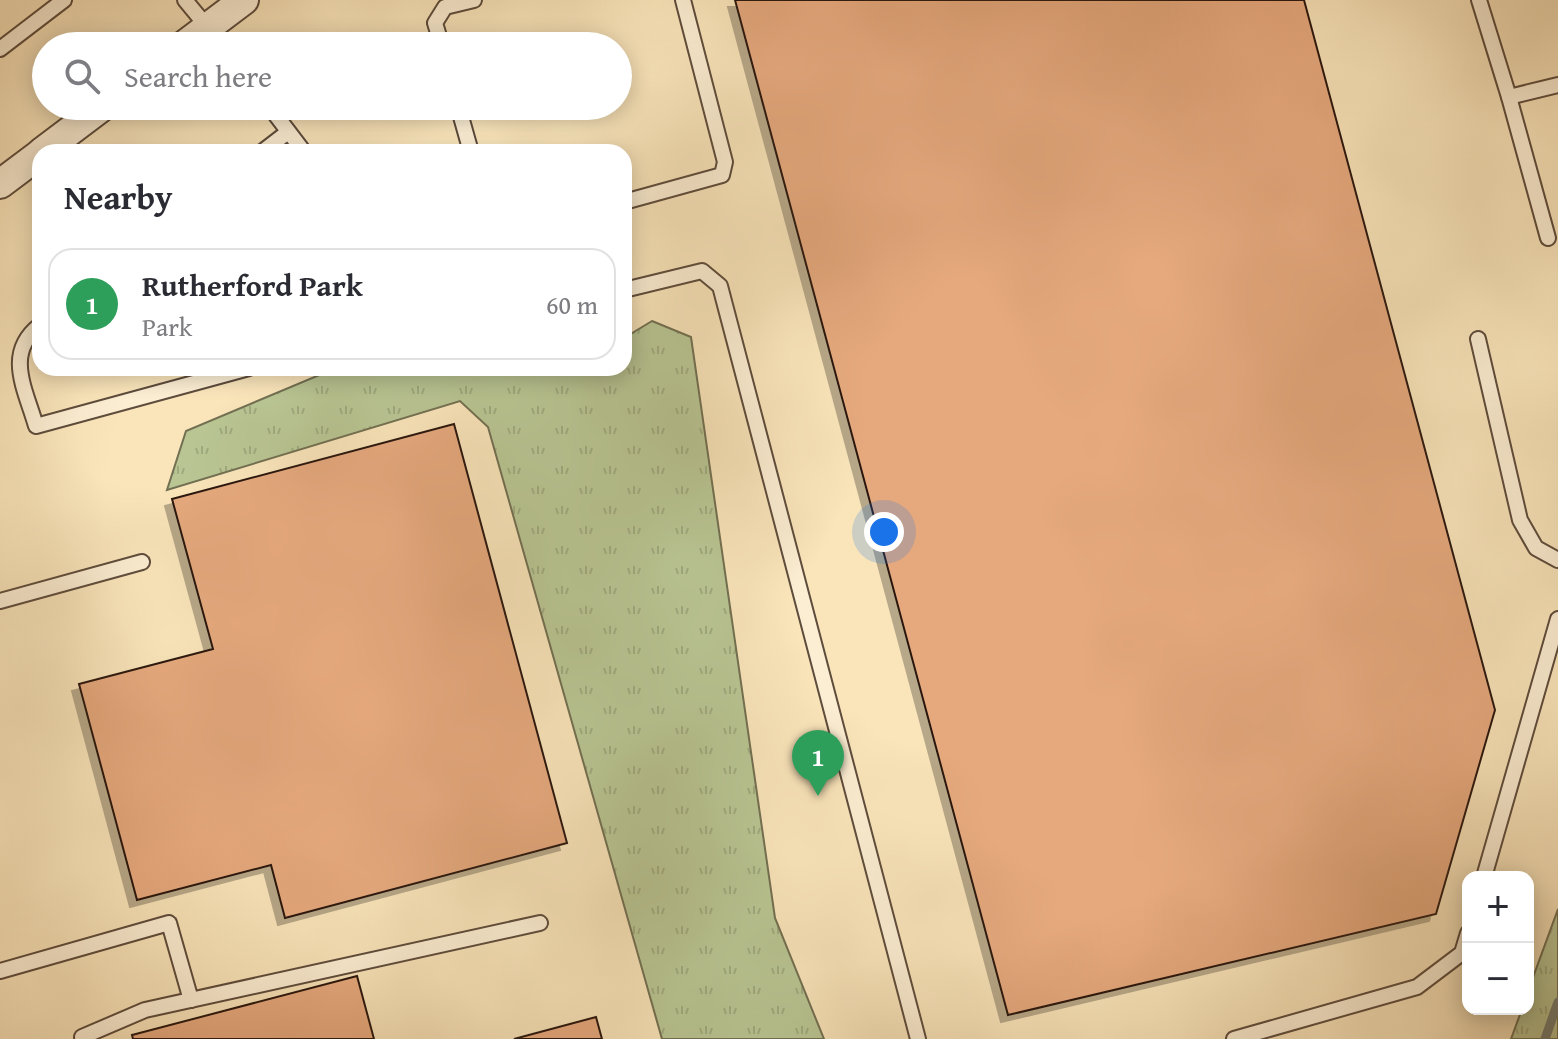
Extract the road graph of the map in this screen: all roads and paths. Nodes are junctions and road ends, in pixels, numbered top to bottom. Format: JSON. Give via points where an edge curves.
{"nodes":[{"id":1,"x":64,"y":0,"type":"edge"},
{"id":2,"x":185,"y":0,"type":"edge"},
{"id":3,"x":244,"y":0,"type":"edge"},
{"id":4,"x":474,"y":0,"type":"edge"},
{"id":5,"x":683,"y":0,"type":"edge"},
{"id":6,"x":1479,"y":0,"type":"edge"},
{"id":7,"x":213,"y":32,"type":"edge"},
{"id":8,"x":219,"y":32,"type":"edge"},
{"id":9,"x":438,"y":32,"type":"edge"},
{"id":10,"x":0,"y":49,"type":"edge"},
{"id":11,"x":1558,"y":85,"type":"edge"},
{"id":12,"x":1509,"y":97,"type":"junction"},
{"id":13,"x":85,"y":120,"type":"edge"},
{"id":14,"x":279,"y":120,"type":"edge"},
{"id":15,"x":462,"y":120,"type":"edge"},
{"id":16,"x":288,"y":132,"type":"junction"},
{"id":17,"x":53,"y":144,"type":"edge"},
{"id":18,"x":272,"y":144,"type":"edge"},
{"id":19,"x":298,"y":144,"type":"edge"},
{"id":20,"x":469,"y":144,"type":"edge"},
{"id":21,"x":32,"y":160,"type":"edge"},
{"id":22,"x":0,"y":184,"type":"edge"},
{"id":23,"x":632,"y":200,"type":"edge"},
{"id":24,"x":1548,"y":238,"type":"dead end"},
{"id":25,"x":632,"y":288,"type":"edge"},
{"id":26,"x":32,"y":331,"type":"edge"},
{"id":27,"x":1478,"y":339,"type":"dead end"},
{"id":28,"x":220,"y":376,"type":"edge"},
{"id":29,"x":1558,"y":560,"type":"edge"},
{"id":30,"x":142,"y":562,"type":"dead end"},
{"id":31,"x":0,"y":601,"type":"edge"},
{"id":32,"x":1558,"y":619,"type":"edge"},
{"id":33,"x":1486,"y":871,"type":"edge"},
{"id":34,"x":540,"y":923,"type":"dead end"},
{"id":35,"x":1465,"y":943,"type":"edge"},
{"id":36,"x":0,"y":971,"type":"edge"},
{"id":37,"x":191,"y":1000,"type":"junction"},
{"id":38,"x":1292,"y":1024,"type":"junction"},
{"id":39,"x":80,"y":1038,"type":"edge"},
{"id":40,"x":918,"y":1039,"type":"edge"},
{"id":41,"x":1234,"y":1039,"type":"edge"},
{"id":42,"x":1295,"y":1039,"type":"edge"}],
"edges":[{"from":1,"to":10,"type":"lane"},
{"from":2,"to":7,"type":"lane"},
{"from":3,"to":8,"type":"street"},
{"from":4,"to":9,"type":"lane","via":[[445,7],[435,23]]},
{"from":5,"to":23,"type":"lane","via":[[725,162],[722,175]]},
{"from":6,"to":12,"type":"lane"},
{"from":11,"to":12,"type":"lane"},
{"from":12,"to":24,"type":"lane"},
{"from":13,"to":17,"type":"street"},
{"from":14,"to":16,"type":"lane"},
{"from":15,"to":20,"type":"lane"},
{"from":16,"to":18,"type":"lane"},
{"from":16,"to":19,"type":"lane"},
{"from":21,"to":22,"type":"street"},
{"from":25,"to":40,"type":"lane","via":[[702,271],[720,286]]},
{"from":26,"to":28,"type":"lane","via":[[25,336],[17,362],[36,426]]},
{"from":27,"to":29,"type":"lane","via":[[1520,520],[1536,548]]},
{"from":30,"to":31,"type":"lane"},
{"from":32,"to":33,"type":"lane"},
{"from":34,"to":37,"type":"lane"},
{"from":35,"to":38,"type":"lane","via":[[1462,953],[1417,987]]},
{"from":36,"to":37,"type":"lane","via":[[169,923]]},
{"from":37,"to":39,"type":"lane","via":[[145,1010]]},
{"from":38,"to":41,"type":"lane"},
{"from":38,"to":42,"type":"lane"}]}
